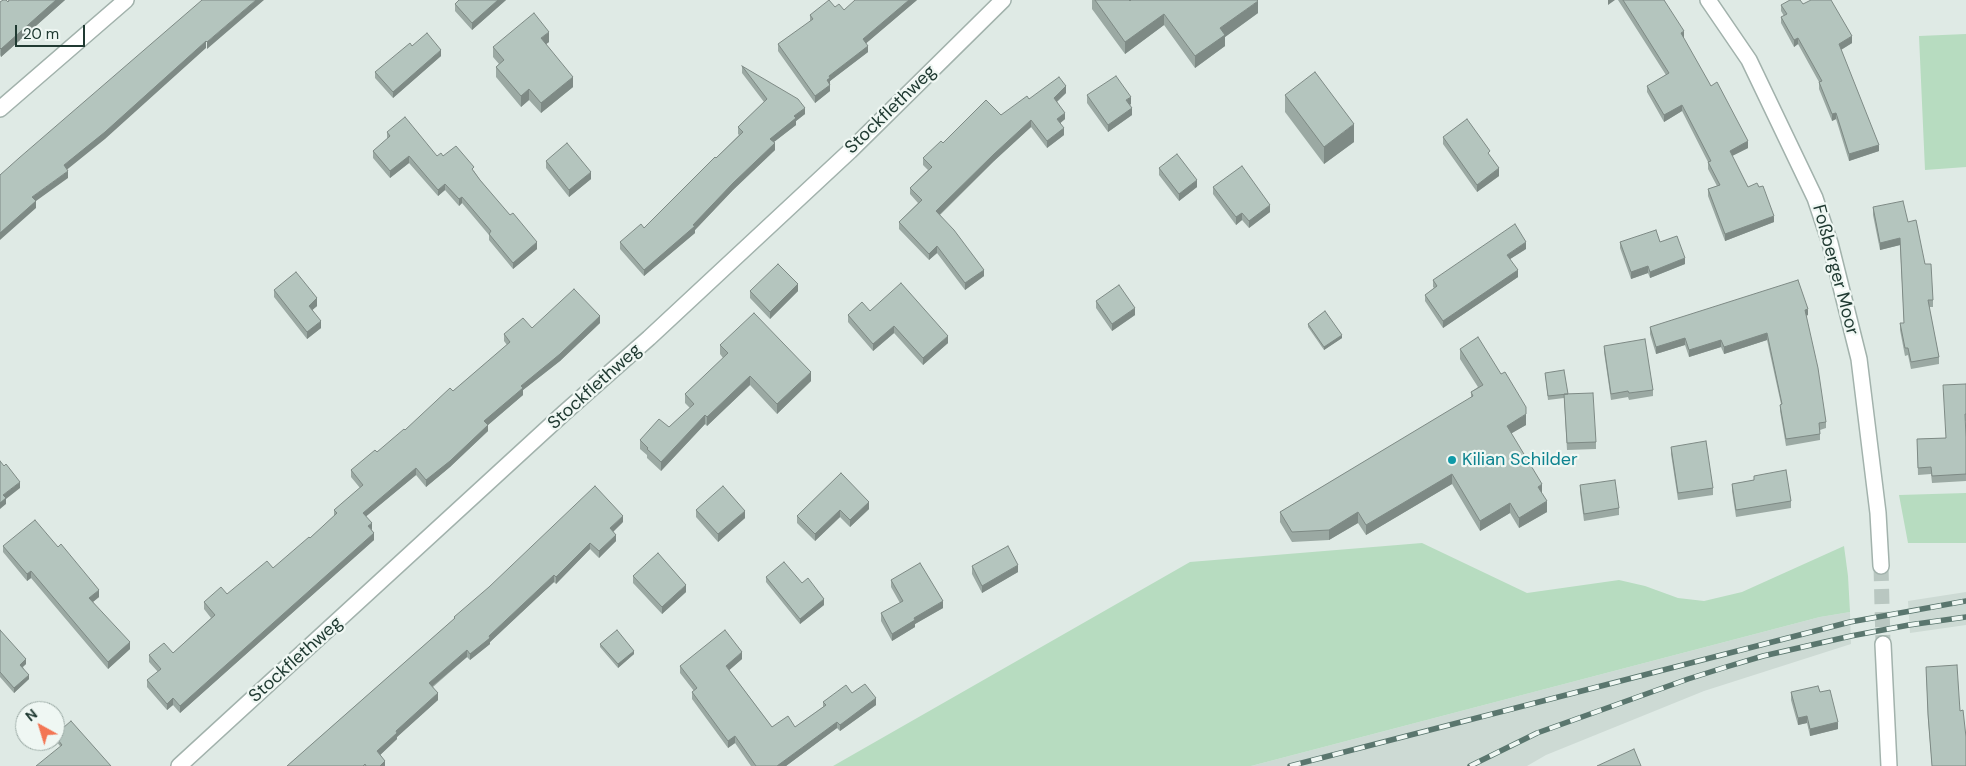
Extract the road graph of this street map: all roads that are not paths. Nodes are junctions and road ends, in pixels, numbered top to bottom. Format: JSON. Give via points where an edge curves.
{"nodes":[{"id":1,"x":126,"y":0,"type":"edge"},
{"id":2,"x":1003,"y":0,"type":"edge"},
{"id":3,"x":1708,"y":0,"type":"edge"},
{"id":4,"x":0,"y":109,"type":"edge"},
{"id":5,"x":1881,"y":566,"type":"tunnel mouth"},
{"id":6,"x":1883,"y":644,"type":"tunnel mouth"},
{"id":7,"x":180,"y":766,"type":"edge"},
{"id":8,"x":1889,"y":766,"type":"edge"}],
"edges":[{"from":1,"to":4,"type":"street"},
{"from":2,"to":7,"type":"street","name":"Stockflethweg","via":[[843,158]]},
{"from":3,"to":5,"type":"street","name":"Foßberger Moor","via":[[1749,60],[1815,198],[1830,243],[1859,359],[1878,513]]},
{"from":6,"to":8,"type":"street"}]}
